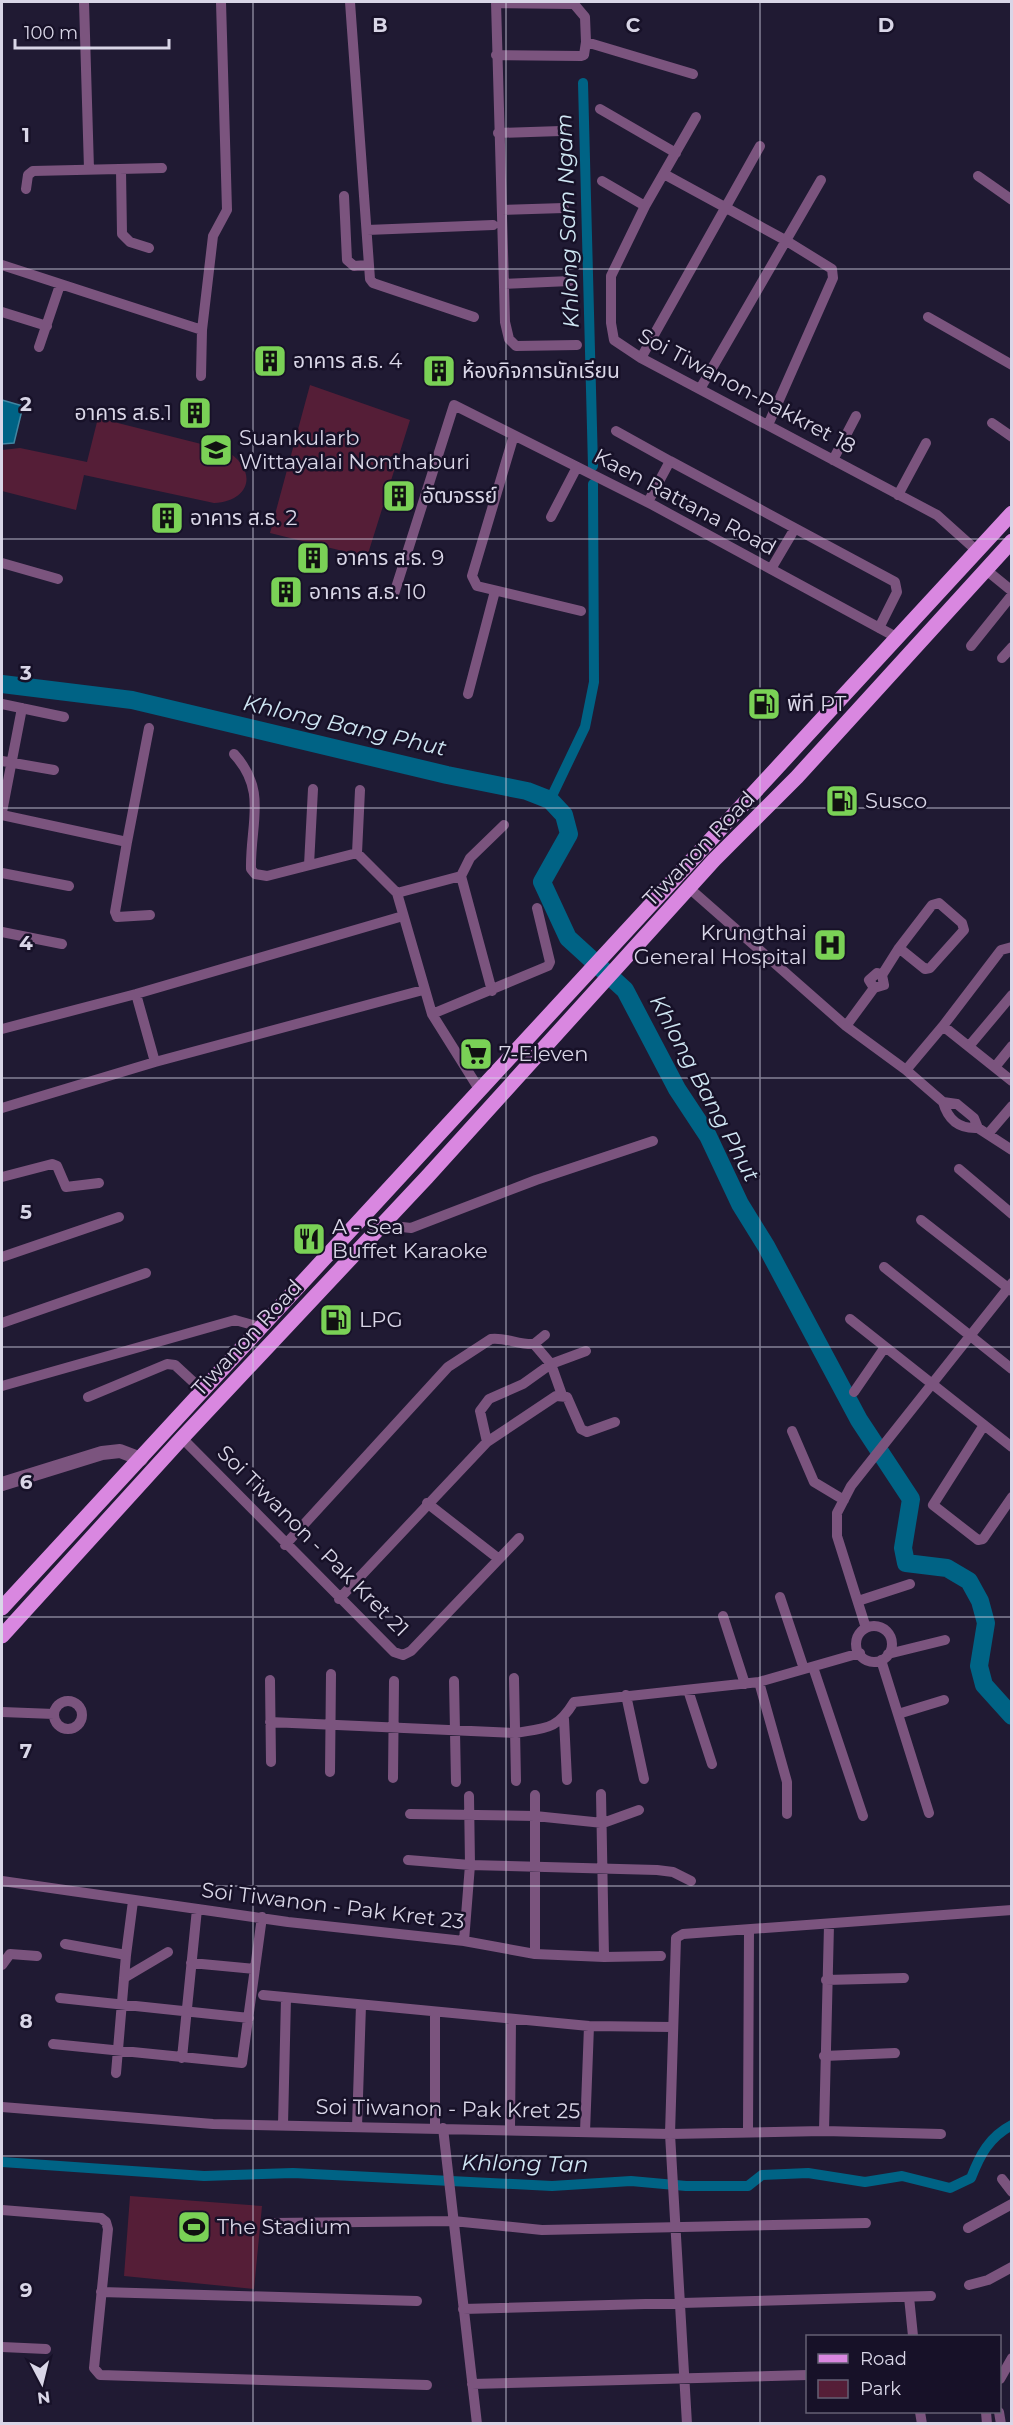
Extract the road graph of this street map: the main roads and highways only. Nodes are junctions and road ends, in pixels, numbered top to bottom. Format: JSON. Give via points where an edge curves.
{"nodes":[{"id":1,"x":1011,"y":513,"type":"edge"},
{"id":2,"x":1008,"y":549,"type":"edge"},
{"id":3,"x":141,"y":1459,"type":"junction"},
{"id":4,"x":153,"y":1470,"type":"junction"},
{"id":5,"x":2,"y":1608,"type":"edge"},
{"id":6,"x":2,"y":1636,"type":"edge"}],
"edges":[{"from":1,"to":3,"type":"main road","name":"Tiwanon Road"},
{"from":2,"to":4,"type":"main road","name":"Tiwanon Road","via":[[598,986],[427,1177]]},
{"from":3,"to":4,"type":"main road"},
{"from":3,"to":5,"type":"main road","name":"Tiwanon Road"},
{"from":4,"to":6,"type":"main road","name":"Tiwanon Road"}]}
